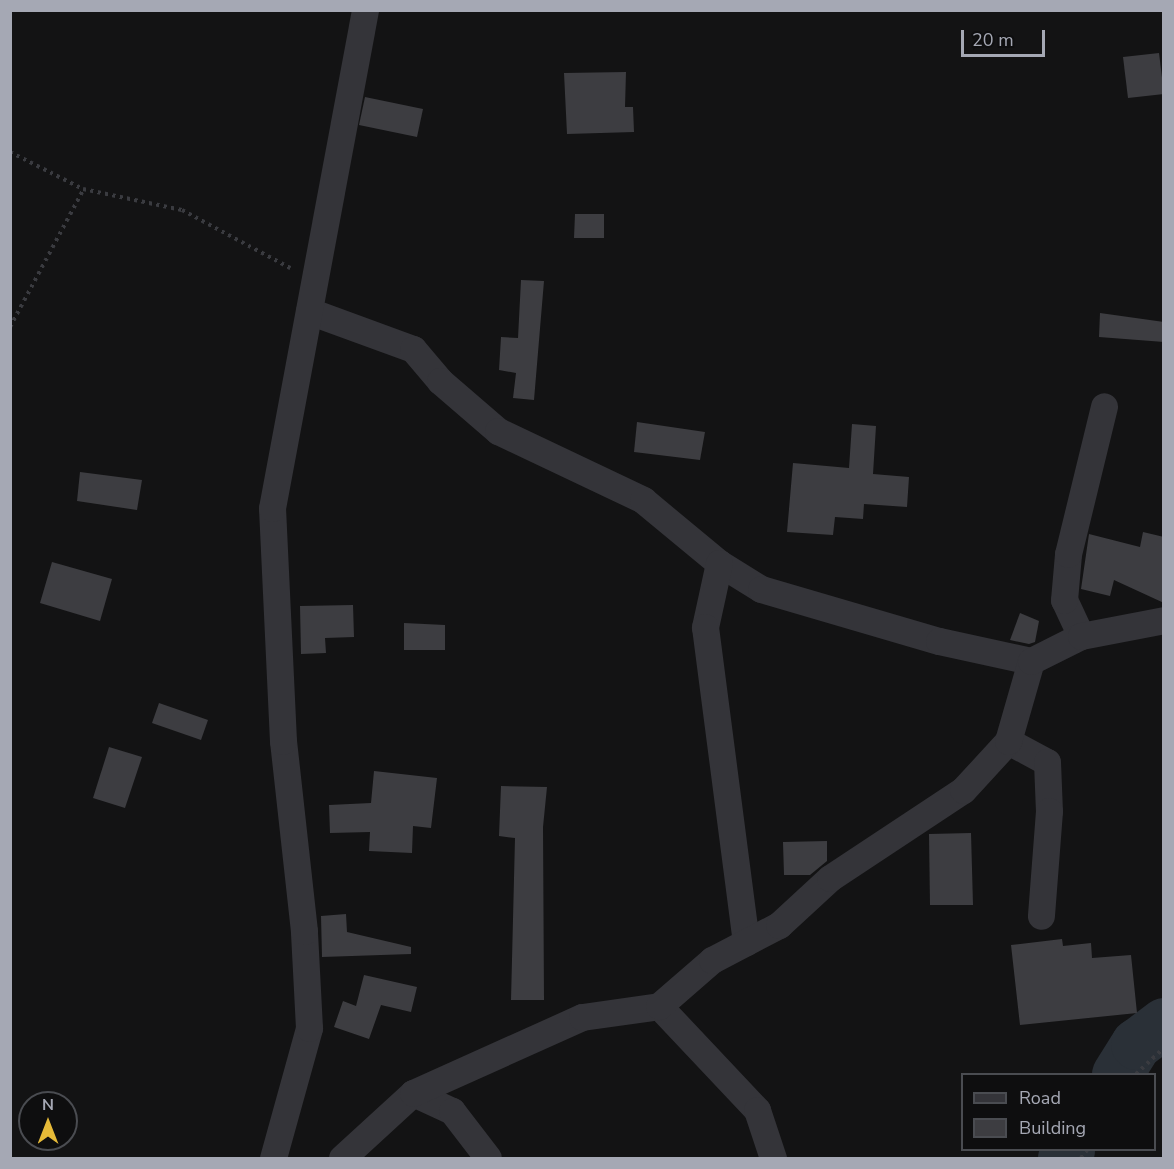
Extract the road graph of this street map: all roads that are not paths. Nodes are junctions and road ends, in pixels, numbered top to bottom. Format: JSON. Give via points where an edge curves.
{"nodes":[{"id":1,"x":365,"y":10,"type":"edge"},
{"id":2,"x":309,"y":311,"type":"junction"},
{"id":3,"x":1104,"y":406,"type":"dead end"},
{"id":4,"x":719,"y":563,"type":"junction"},
{"id":5,"x":1164,"y":620,"type":"edge"},
{"id":6,"x":1081,"y":636,"type":"junction"},
{"id":7,"x":1031,"y":661,"type":"junction"},
{"id":8,"x":1008,"y":741,"type":"junction"},
{"id":9,"x":1041,"y":916,"type":"dead end"},
{"id":10,"x":746,"y":942,"type":"junction"},
{"id":11,"x":659,"y":1006,"type":"junction"},
{"id":12,"x":413,"y":1093,"type":"junction"},
{"id":13,"x":273,"y":1158,"type":"edge"},
{"id":14,"x":342,"y":1158,"type":"edge"},
{"id":15,"x":488,"y":1158,"type":"edge"},
{"id":16,"x":773,"y":1158,"type":"edge"}],
"edges":[{"from":1,"to":2,"type":"street"},
{"from":2,"to":4,"type":"street","via":[[413,349],[440,381],[498,431],[643,500]]},
{"from":2,"to":13,"type":"street","via":[[272,508],[283,741],[304,931],[309,1028]]},
{"from":3,"to":6,"type":"street","via":[[1068,554],[1064,600]]},
{"from":4,"to":7,"type":"street","via":[[761,589],[939,641]]},
{"from":4,"to":10,"type":"street","via":[[705,627]]},
{"from":5,"to":6,"type":"street"},
{"from":6,"to":7,"type":"street"},
{"from":7,"to":8,"type":"street"},
{"from":8,"to":9,"type":"street","via":[[1047,762],[1049,811]]},
{"from":8,"to":10,"type":"street","via":[[963,789],[830,878],[779,926]]},
{"from":10,"to":11,"type":"street","via":[[712,960]]},
{"from":11,"to":12,"type":"street","via":[[582,1017]]},
{"from":11,"to":16,"type":"street","via":[[757,1110]]},
{"from":12,"to":14,"type":"street"},
{"from":12,"to":15,"type":"street","via":[[452,1111]]}]}
